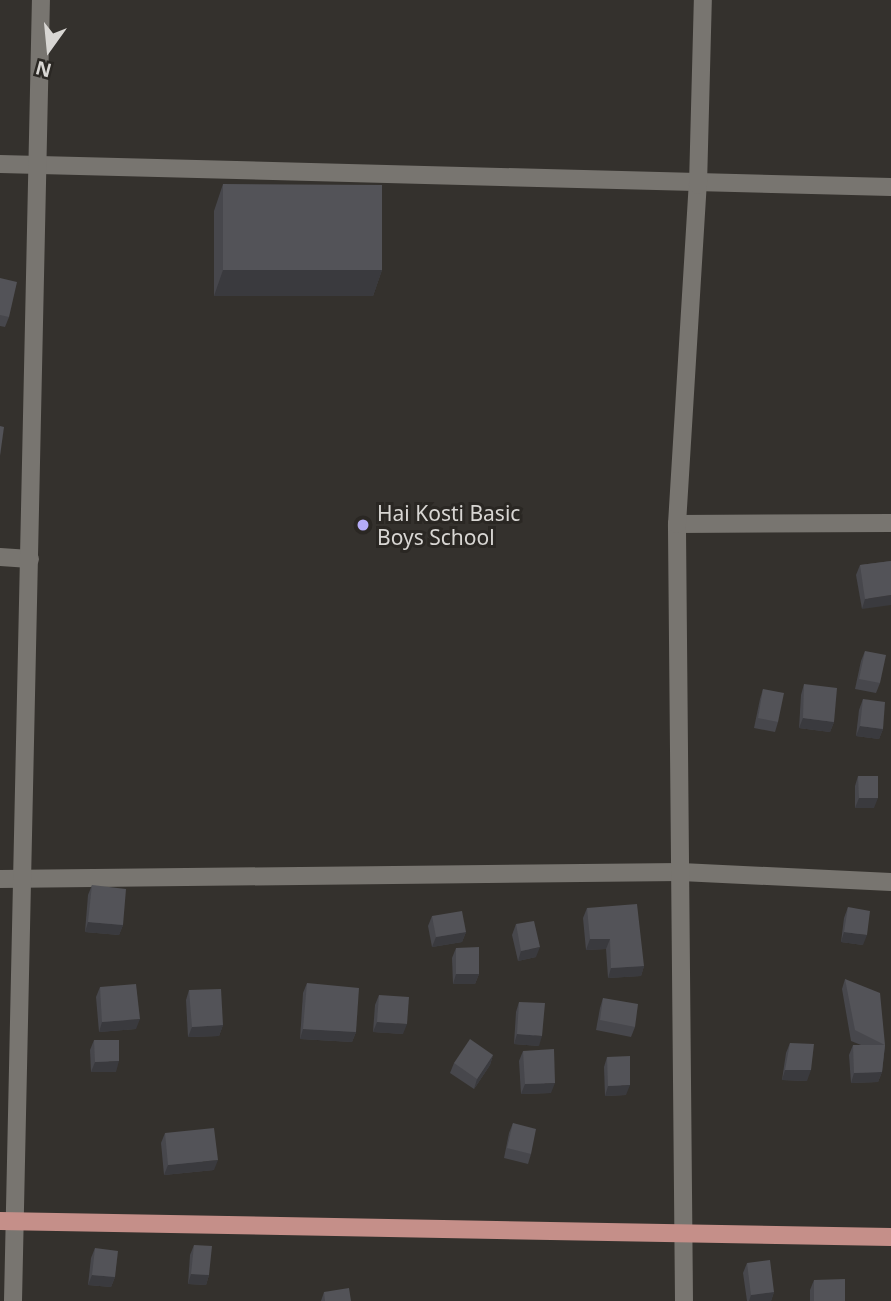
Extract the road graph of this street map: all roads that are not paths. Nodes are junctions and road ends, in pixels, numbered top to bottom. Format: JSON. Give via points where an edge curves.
{"nodes":[{"id":1,"x":41,"y":0,"type":"edge"},
{"id":2,"x":703,"y":0,"type":"edge"},
{"id":3,"x":0,"y":164,"type":"edge"},
{"id":4,"x":38,"y":164,"type":"junction"},
{"id":5,"x":698,"y":185,"type":"junction"},
{"id":6,"x":891,"y":187,"type":"edge"},
{"id":7,"x":891,"y":523,"type":"edge"},
{"id":8,"x":677,"y":524,"type":"junction"},
{"id":9,"x":0,"y":557,"type":"edge"},
{"id":10,"x":30,"y":559,"type":"junction"},
{"id":11,"x":681,"y":872,"type":"junction"},
{"id":12,"x":0,"y":879,"type":"edge"},
{"id":13,"x":23,"y":879,"type":"junction"},
{"id":14,"x":891,"y":882,"type":"edge"},
{"id":15,"x":8,"y":1222,"type":"edge"},
{"id":16,"x":685,"y":1234,"type":"junction"},
{"id":17,"x":891,"y":1237,"type":"edge"},
{"id":18,"x":13,"y":1301,"type":"edge"},
{"id":19,"x":684,"y":1301,"type":"edge"}],
"edges":[{"from":1,"to":4,"type":"street"},
{"from":2,"to":5,"type":"street"},
{"from":3,"to":4,"type":"street"},
{"from":4,"to":5,"type":"street"},
{"from":4,"to":10,"type":"street"},
{"from":5,"to":6,"type":"street"},
{"from":5,"to":8,"type":"street"},
{"from":7,"to":8,"type":"street"},
{"from":8,"to":11,"type":"street"},
{"from":9,"to":10,"type":"street"},
{"from":10,"to":13,"type":"street"},
{"from":11,"to":13,"type":"street"},
{"from":11,"to":14,"type":"street"},
{"from":11,"to":16,"type":"street"},
{"from":12,"to":13,"type":"street"},
{"from":13,"to":15,"type":"street"},
{"from":15,"to":16,"type":"main road"},
{"from":15,"to":18,"type":"street"},
{"from":16,"to":17,"type":"main road"},
{"from":16,"to":19,"type":"street"}]}
